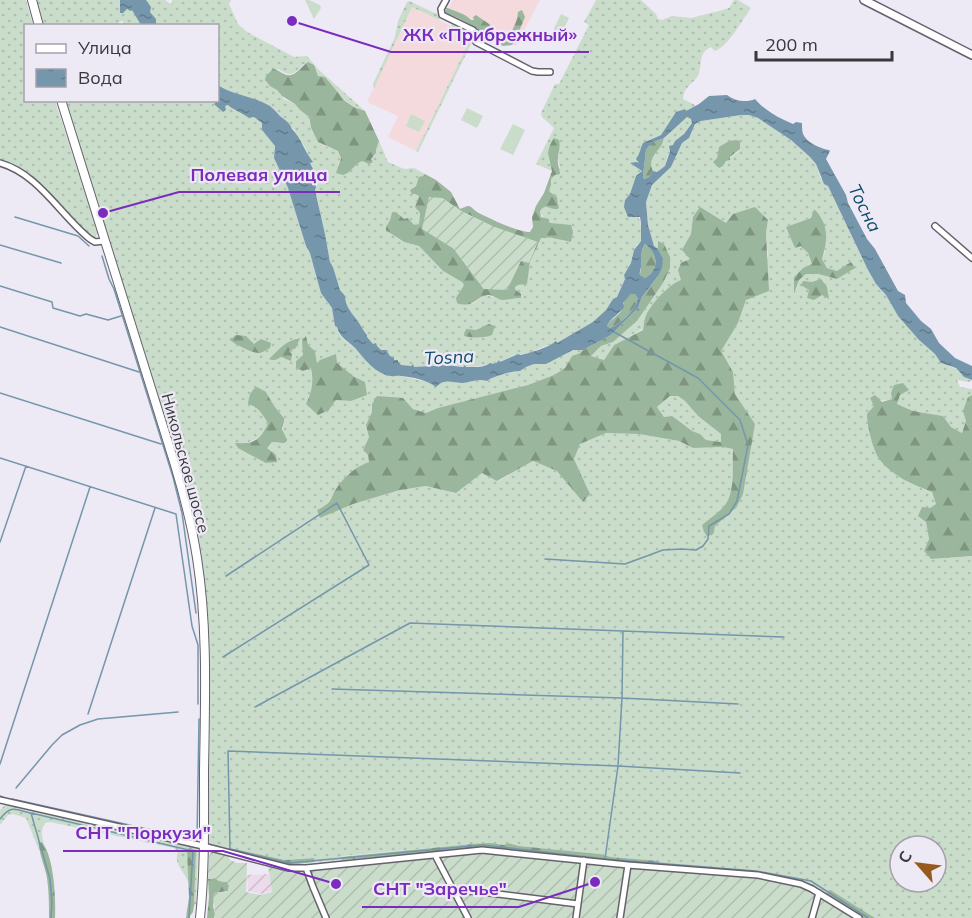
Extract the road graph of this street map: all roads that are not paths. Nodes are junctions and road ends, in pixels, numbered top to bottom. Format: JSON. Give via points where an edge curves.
{"nodes":[{"id":1,"x":32,"y":0,"type":"edge"},
{"id":2,"x":446,"y":0,"type":"edge"},
{"id":3,"x":864,"y":0,"type":"edge"},
{"id":4,"x":38,"y":24,"type":"edge"},
{"id":5,"x":972,"y":55,"type":"edge"},
{"id":6,"x":549,"y":72,"type":"dead end"},
{"id":7,"x":62,"y":102,"type":"edge"},
{"id":8,"x":0,"y":163,"type":"edge"},
{"id":9,"x":935,"y":226,"type":"dead end"},
{"id":10,"x":104,"y":241,"type":"junction"},
{"id":11,"x":972,"y":258,"type":"edge"},
{"id":12,"x":3,"y":801,"type":"edge"},
{"id":13,"x":0,"y":807,"type":"edge"},
{"id":14,"x":203,"y":846,"type":"junction"},
{"id":15,"x":435,"y":855,"type":"junction"},
{"id":16,"x":584,"y":860,"type":"junction"},
{"id":17,"x":628,"y":865,"type":"junction"},
{"id":18,"x":306,"y":868,"type":"junction"},
{"id":19,"x":454,"y":892,"type":"junction"},
{"id":20,"x":819,"y":893,"type":"junction"},
{"id":21,"x":578,"y":903,"type":"junction"},
{"id":22,"x":200,"y":918,"type":"edge"},
{"id":23,"x":326,"y":918,"type":"edge"},
{"id":24,"x":468,"y":918,"type":"edge"},
{"id":25,"x":576,"y":918,"type":"edge"},
{"id":26,"x":620,"y":918,"type":"edge"},
{"id":27,"x":812,"y":918,"type":"edge"},
{"id":28,"x":859,"y":918,"type":"edge"}],
"edges":[{"from":1,"to":4,"type":"main road"},
{"from":2,"to":6,"type":"street","via":[[442,15],[474,30],[476,42],[532,71]]},
{"from":3,"to":5,"type":"street"},
{"from":7,"to":10,"type":"main road","name":"Никольское шоссе"},
{"from":8,"to":10,"type":"street","via":[[30,180],[94,242]]},
{"from":9,"to":11,"type":"street"},
{"from":10,"to":14,"type":"main road","name":"Никольское шоссе","via":[[182,487],[197,559],[205,676]]},
{"from":12,"to":13,"type":"street"},
{"from":12,"to":14,"type":"street"},
{"from":14,"to":18,"type":"street","via":[[289,868]]},
{"from":14,"to":22,"type":"main road","name":"Никольское шоссе"},
{"from":15,"to":16,"type":"street","via":[[482,850]]},
{"from":15,"to":18,"type":"street"},
{"from":15,"to":19,"type":"street"},
{"from":16,"to":17,"type":"street"},
{"from":16,"to":21,"type":"street"},
{"from":17,"to":20,"type":"street","via":[[758,875],[801,884]]},
{"from":17,"to":26,"type":"street"},
{"from":18,"to":23,"type":"street"},
{"from":19,"to":21,"type":"street"},
{"from":19,"to":24,"type":"street"},
{"from":20,"to":27,"type":"street"},
{"from":20,"to":28,"type":"street"},
{"from":21,"to":25,"type":"street"}]}
